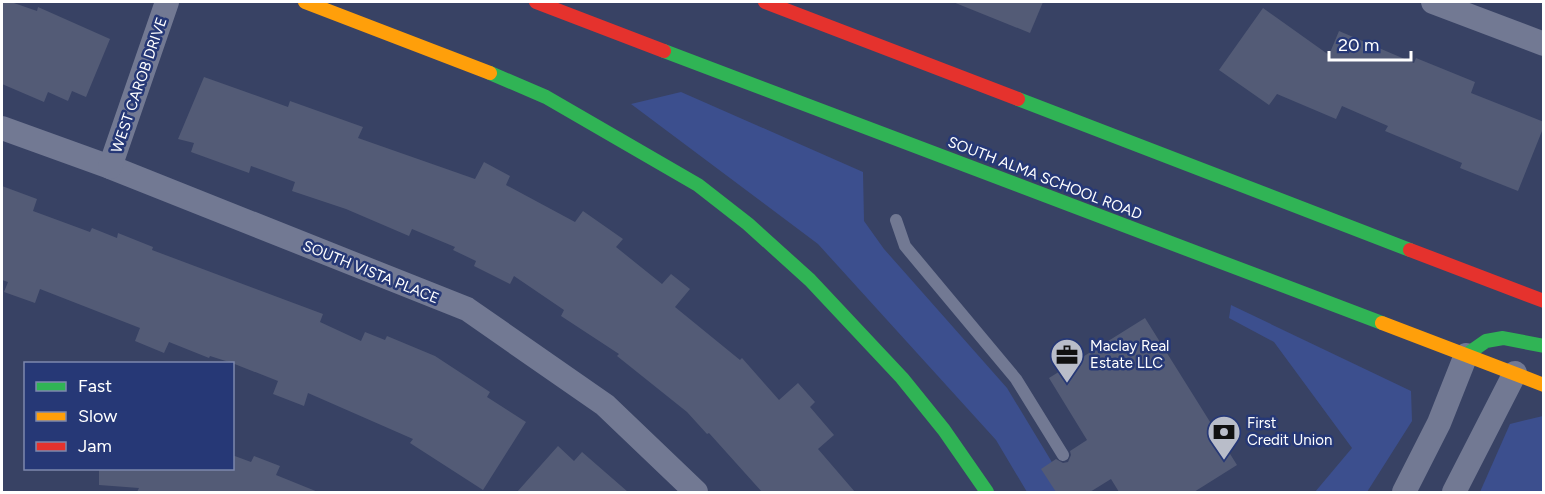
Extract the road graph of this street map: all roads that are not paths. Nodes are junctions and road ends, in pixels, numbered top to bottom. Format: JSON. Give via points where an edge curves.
{"nodes":[{"id":1,"x":167,"y":2,"type":"edge"},
{"id":2,"x":305,"y":2,"type":"edge"},
{"id":3,"x":536,"y":2,"type":"edge"},
{"id":4,"x":765,"y":2,"type":"edge"},
{"id":5,"x":1433,"y":2,"type":"edge"},
{"id":6,"x":1544,"y":44,"type":"edge"},
{"id":7,"x":2,"y":128,"type":"edge"},
{"id":8,"x":110,"y":168,"type":"junction"},
{"id":9,"x":896,"y":220,"type":"dead end"},
{"id":10,"x":1544,"y":302,"type":"edge"},
{"id":11,"x":1544,"y":346,"type":"edge"},
{"id":12,"x":1466,"y":355,"type":"junction"},
{"id":13,"x":1515,"y":374,"type":"junction"},
{"id":14,"x":1544,"y":385,"type":"edge"},
{"id":15,"x":1063,"y":455,"type":"dead end"},
{"id":16,"x":696,"y":492,"type":"edge"},
{"id":17,"x":987,"y":492,"type":"edge"},
{"id":18,"x":1404,"y":492,"type":"edge"},
{"id":19,"x":1454,"y":492,"type":"edge"}],
"edges":[{"from":1,"to":8,"type":"street","name":"WEST CAROB DRIVE"},
{"from":2,"to":17,"type":"main road","via":[[546,97],[698,185],[748,224],[857,328],[944,430]]},
{"from":3,"to":12,"type":"main road","name":"SOUTH ALMA SCHOOL ROAD"},
{"from":4,"to":10,"type":"main road"},
{"from":5,"to":6,"type":"street"},
{"from":7,"to":8,"type":"street","name":"SOUTH VISTA PLACE"},
{"from":8,"to":16,"type":"street","name":"SOUTH VISTA PLACE","via":[[467,309],[605,405]]},
{"from":9,"to":15,"type":"lane","via":[[905,246],[1016,379]]},
{"from":11,"to":12,"type":"main road","via":[[1503,338],[1486,341]]},
{"from":12,"to":13,"type":"main road","name":"SOUTH ALMA SCHOOL ROAD"},
{"from":12,"to":18,"type":"street","via":[[1439,423]]},
{"from":13,"to":14,"type":"main road","name":"SOUTH ALMA SCHOOL ROAD"},
{"from":13,"to":19,"type":"street"}]}
